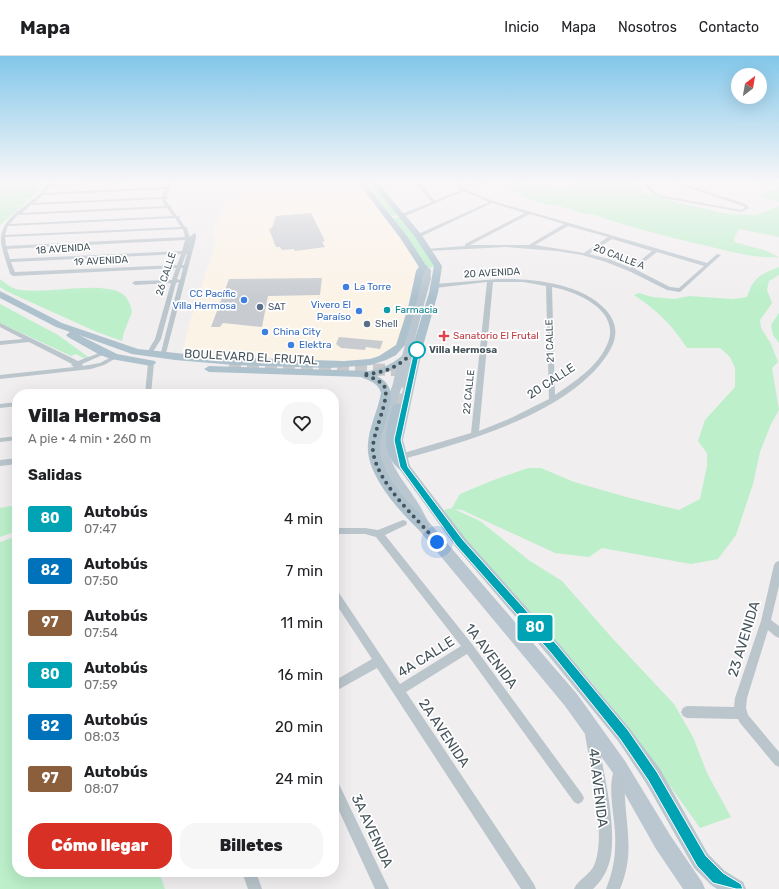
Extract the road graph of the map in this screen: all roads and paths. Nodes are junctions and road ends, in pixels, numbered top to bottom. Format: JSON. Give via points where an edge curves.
{"nodes":[{"id":1,"x":11,"y":221,"type":"edge"},
{"id":2,"x":95,"y":221,"type":"edge"},
{"id":3,"x":180,"y":221,"type":"edge"},
{"id":4,"x":182,"y":221,"type":"edge"},
{"id":5,"x":392,"y":221,"type":"edge"},
{"id":6,"x":405,"y":221,"type":"edge"},
{"id":7,"x":451,"y":221,"type":"edge"},
{"id":8,"x":513,"y":221,"type":"edge"},
{"id":9,"x":557,"y":221,"type":"edge"},
{"id":10,"x":568,"y":224,"type":"junction"},
{"id":11,"x":7,"y":225,"type":"junction"},
{"id":12,"x":189,"y":227,"type":"junction"},
{"id":13,"x":183,"y":228,"type":"junction"},
{"id":14,"x":3,"y":236,"type":"junction"},
{"id":15,"x":418,"y":236,"type":"junction"},
{"id":16,"x":612,"y":237,"type":"junction"},
{"id":17,"x":191,"y":239,"type":"junction"},
{"id":18,"x":464,"y":246,"type":"junction"},
{"id":19,"x":531,"y":246,"type":"junction"},
{"id":20,"x":5,"y":248,"type":"junction"},
{"id":21,"x":428,"y":250,"type":"junction"},
{"id":22,"x":656,"y":250,"type":"junction"},
{"id":23,"x":184,"y":252,"type":"junction"},
{"id":24,"x":191,"y":252,"type":"junction"},
{"id":25,"x":585,"y":254,"type":"junction"},
{"id":26,"x":719,"y":255,"type":"dead end"},
{"id":27,"x":9,"y":261,"type":"junction"},
{"id":28,"x":707,"y":265,"type":"junction"},
{"id":29,"x":180,"y":266,"type":"junction"},
{"id":30,"x":186,"y":266,"type":"junction"},
{"id":31,"x":423,"y":267,"type":"junction"},
{"id":32,"x":631,"y":270,"type":"junction"},
{"id":33,"x":182,"y":280,"type":"junction"},
{"id":34,"x":174,"y":281,"type":"junction"},
{"id":35,"x":490,"y":281,"type":"junction"},
{"id":36,"x":135,"y":283,"type":"dead end"},
{"id":37,"x":549,"y":284,"type":"junction"},
{"id":38,"x":435,"y":286,"type":"junction"},
{"id":39,"x":0,"y":294,"type":"edge"},
{"id":40,"x":0,"y":325,"type":"edge"},
{"id":41,"x":59,"y":325,"type":"junction"},
{"id":42,"x":29,"y":340,"type":"junction"},
{"id":43,"x":0,"y":343,"type":"edge"},
{"id":44,"x":396,"y":350,"type":"junction"},
{"id":45,"x":415,"y":350,"type":"junction"},
{"id":46,"x":136,"y":352,"type":"junction"},
{"id":47,"x":104,"y":353,"type":"junction"},
{"id":48,"x":163,"y":356,"type":"junction"},
{"id":49,"x":115,"y":357,"type":"junction"},
{"id":50,"x":150,"y":359,"type":"junction"},
{"id":51,"x":195,"y":360,"type":"junction"},
{"id":52,"x":373,"y":361,"type":"junction"},
{"id":53,"x":79,"y":364,"type":"junction"},
{"id":54,"x":229,"y":366,"type":"tunnel mouth"},
{"id":55,"x":86,"y":368,"type":"junction"},
{"id":56,"x":0,"y":373,"type":"edge"},
{"id":57,"x":381,"y":373,"type":"junction"},
{"id":58,"x":363,"y":374,"type":"junction"},
{"id":59,"x":0,"y":377,"type":"edge"},
{"id":60,"x":148,"y":389,"type":"edge"},
{"id":61,"x":552,"y":399,"type":"junction"},
{"id":62,"x":12,"y":405,"type":"edge"},
{"id":63,"x":0,"y":406,"type":"edge"},
{"id":64,"x":398,"y":407,"type":"tunnel mouth"},
{"id":65,"x":475,"y":434,"type":"junction"},
{"id":66,"x":12,"y":439,"type":"edge"},
{"id":67,"x":0,"y":440,"type":"edge"},
{"id":68,"x":12,"y":462,"type":"edge"},
{"id":69,"x":402,"y":462,"type":"junction"},
{"id":70,"x":0,"y":463,"type":"edge"},
{"id":71,"x":421,"y":522,"type":"junction"},
{"id":72,"x":403,"y":523,"type":"dead end"},
{"id":73,"x":339,"y":531,"type":"edge"},
{"id":74,"x":379,"y":534,"type":"junction"},
{"id":75,"x":779,"y":565,"type":"edge"},
{"id":76,"x":339,"y":601,"type":"edge"},
{"id":77,"x":766,"y":621,"type":"junction"},
{"id":78,"x":779,"y":633,"type":"edge"},
{"id":79,"x":468,"y":647,"type":"junction"},
{"id":80,"x":379,"y":661,"type":"junction"},
{"id":81,"x":339,"y":684,"type":"edge"},
{"id":82,"x":398,"y":691,"type":"junction"},
{"id":83,"x":686,"y":712,"type":"dead end"},
{"id":84,"x":743,"y":716,"type":"junction"},
{"id":85,"x":590,"y":726,"type":"junction"},
{"id":86,"x":779,"y":761,"type":"edge"},
{"id":87,"x":620,"y":767,"type":"junction"},
{"id":88,"x":339,"y":797,"type":"edge"},
{"id":89,"x":578,"y":798,"type":"dead end"},
{"id":90,"x":251,"y":877,"type":"edge"},
{"id":91,"x":255,"y":889,"type":"edge"},
{"id":92,"x":382,"y":889,"type":"edge"},
{"id":93,"x":529,"y":889,"type":"edge"},
{"id":94,"x":581,"y":889,"type":"edge"},
{"id":95,"x":613,"y":889,"type":"edge"},
{"id":96,"x":695,"y":889,"type":"edge"},
{"id":97,"x":736,"y":889,"type":"edge"}],
"edges":[{"from":1,"to":11,"type":"street"},
{"from":2,"to":11,"type":"street"},
{"from":3,"to":13,"type":"street"},
{"from":4,"to":12,"type":"street"},
{"from":5,"to":31,"type":"main road"},
{"from":6,"to":15,"type":"main road"},
{"from":7,"to":15,"type":"street"},
{"from":8,"to":18,"type":"street"},
{"from":9,"to":10,"type":"street"},
{"from":10,"to":16,"type":"street"},
{"from":10,"to":19,"type":"street"},
{"from":11,"to":14,"type":"street"},
{"from":12,"to":13,"type":"street"},
{"from":12,"to":17,"type":"street","via":[[193,233]]},
{"from":13,"to":14,"type":"street"},
{"from":13,"to":17,"type":"street"},
{"from":14,"to":20,"type":"street"},
{"from":15,"to":21,"type":"main road"},
{"from":16,"to":22,"type":"street"},
{"from":16,"to":25,"type":"street"},
{"from":17,"to":20,"type":"street"},
{"from":17,"to":23,"type":"street","name":"26 CALLE"},
{"from":17,"to":24,"type":"street","name":"26 CALLE"},
{"from":18,"to":19,"type":"street","name":"20 CALLE A"},
{"from":18,"to":21,"type":"street","name":"20 CALLE A"},
{"from":19,"to":25,"type":"street","name":"20 CALLE A"},
{"from":20,"to":27,"type":"street"},
{"from":21,"to":38,"type":"main road","via":[[439,270]]},
{"from":22,"to":28,"type":"street"},
{"from":22,"to":32,"type":"street"},
{"from":23,"to":24,"type":"street","name":"18 AVENIDA"},
{"from":23,"to":27,"type":"street","name":"18 AVENIDA"},
{"from":23,"to":29,"type":"street","name":"26 CALLE"},
{"from":24,"to":30,"type":"street","name":"26 CALLE"},
{"from":25,"to":32,"type":"street","name":"20 CALLE A"},
{"from":26,"to":28,"type":"street"},
{"from":27,"to":29,"type":"street","name":"19 AVENIDA","via":[[13,274],[16,275]]},
{"from":28,"to":32,"type":"street","name":"20 CALLE A","via":[[680,290],[669,290]]},
{"from":29,"to":30,"type":"street","name":"19 AVENIDA"},
{"from":29,"to":34,"type":"street","name":"26 CALLE"},
{"from":30,"to":33,"type":"street","name":"26 CALLE"},
{"from":31,"to":44,"type":"main road","via":[[402,342]]},
{"from":31,"to":71,"type":"main road","bridge":true,"via":[[427,278],[382,443],[386,462]]},
{"from":33,"to":34,"type":"street"},
{"from":33,"to":48,"type":"street","name":"26 CALLE"},
{"from":34,"to":36,"type":"street"},
{"from":34,"to":50,"type":"street","name":"26 CALLE"},
{"from":35,"to":37,"type":"street","name":"20 AVENIDA","via":[[522,280]]},
{"from":35,"to":38,"type":"street","name":"20 AVENIDA"},
{"from":35,"to":65,"type":"street","name":"22 CALLE"},
{"from":37,"to":61,"type":"street","name":"21 CALLE"},
{"from":37,"to":61,"type":"street","name":"20 CALLE","via":[[584,295],[598,303],[614,326],[611,342],[604,355],[576,384]]},
{"from":38,"to":45,"type":"main road"},
{"from":39,"to":41,"type":"main road","name":"BOULEVARD EL FRUTAL"},
{"from":40,"to":42,"type":"street"},
{"from":41,"to":46,"type":"main road","name":"BOULEVARD EL FRUTAL"},
{"from":41,"to":47,"type":"main road","name":"BOULEVARD EL FRUTAL","via":[[70,335]]},
{"from":42,"to":43,"type":"street"},
{"from":42,"to":53,"type":"street"},
{"from":44,"to":45,"type":"main road","via":[[403,354]]},
{"from":44,"to":52,"type":"main road","name":"BOULEVARD EL FRUTAL"},
{"from":45,"to":57,"type":"main road","name":"BOULEVARD EL FRUTAL","via":[[399,364]]},
{"from":45,"to":69,"type":"main road","via":[[398,440]]},
{"from":46,"to":47,"type":"main road"},
{"from":46,"to":50,"type":"main road","name":"BOULEVARD EL FRUTAL"},
{"from":47,"to":49,"type":"main road","name":"BOULEVARD EL FRUTAL"},
{"from":47,"to":53,"type":"street"},
{"from":48,"to":50,"type":"main road","name":"BOULEVARD EL FRUTAL"},
{"from":48,"to":51,"type":"main road","name":"BOULEVARD EL FRUTAL"},
{"from":49,"to":50,"type":"main road","name":"BOULEVARD EL FRUTAL"},
{"from":49,"to":55,"type":"street","via":[[102,365]]},
{"from":50,"to":58,"type":"main road","name":"BOULEVARD EL FRUTAL","via":[[220,370]]},
{"from":50,"to":60,"type":"street"},
{"from":51,"to":52,"type":"main road","name":"BOULEVARD EL FRUTAL","via":[[314,364]]},
{"from":51,"to":54,"type":"main road"},
{"from":52,"to":57,"type":"main road","via":[[386,366],[386,370]]},
{"from":53,"to":55,"type":"street"},
{"from":53,"to":56,"type":"street"},
{"from":55,"to":59,"type":"street"},
{"from":57,"to":58,"type":"main road","name":"BOULEVARD EL FRUTAL"},
{"from":58,"to":71,"type":"main road","via":[[380,382],[386,390],[386,398],[374,434],[375,460],[394,492],[413,517]]},
{"from":61,"to":65,"type":"street","name":"20 CALLE","via":[[514,419]]},
{"from":62,"to":63,"type":"street"},
{"from":64,"to":69,"type":"main road","via":[[391,446],[396,459]]},
{"from":65,"to":69,"type":"street","name":"20 CALLE"},
{"from":66,"to":67,"type":"street"},
{"from":68,"to":70,"type":"street"},
{"from":69,"to":97,"type":"main road","via":[[460,542],[624,734],[653,776],[701,861],[718,878]]},
{"from":71,"to":85,"type":"main road","via":[[520,638]]},
{"from":72,"to":74,"type":"street"},
{"from":73,"to":74,"type":"street"},
{"from":74,"to":79,"type":"street","name":"1A AVENIDA"},
{"from":75,"to":77,"type":"street","name":"23 AVENIDA"},
{"from":76,"to":80,"type":"street","name":"2A AVENIDA"},
{"from":77,"to":78,"type":"street"},
{"from":77,"to":84,"type":"street","name":"23 AVENIDA","via":[[741,698]]},
{"from":79,"to":82,"type":"street","name":"4A CALLE"},
{"from":79,"to":89,"type":"street","name":"1A AVENIDA"},
{"from":80,"to":81,"type":"street"},
{"from":80,"to":82,"type":"street","name":"2A AVENIDA"},
{"from":82,"to":93,"type":"street","name":"2A AVENIDA"},
{"from":83,"to":84,"type":"street"},
{"from":84,"to":86,"type":"street"},
{"from":85,"to":87,"type":"main road"},
{"from":85,"to":94,"type":"street","name":"4A AVENIDA","via":[[604,821],[604,850],[602,865],[595,878]]},
{"from":87,"to":95,"type":"street","name":"4A AVENIDA","via":[[618,788],[622,850],[620,875]]},
{"from":87,"to":96,"type":"main road","via":[[663,842]]},
{"from":88,"to":92,"type":"street","name":"3A AVENIDA"},
{"from":90,"to":91,"type":"street"}]}
